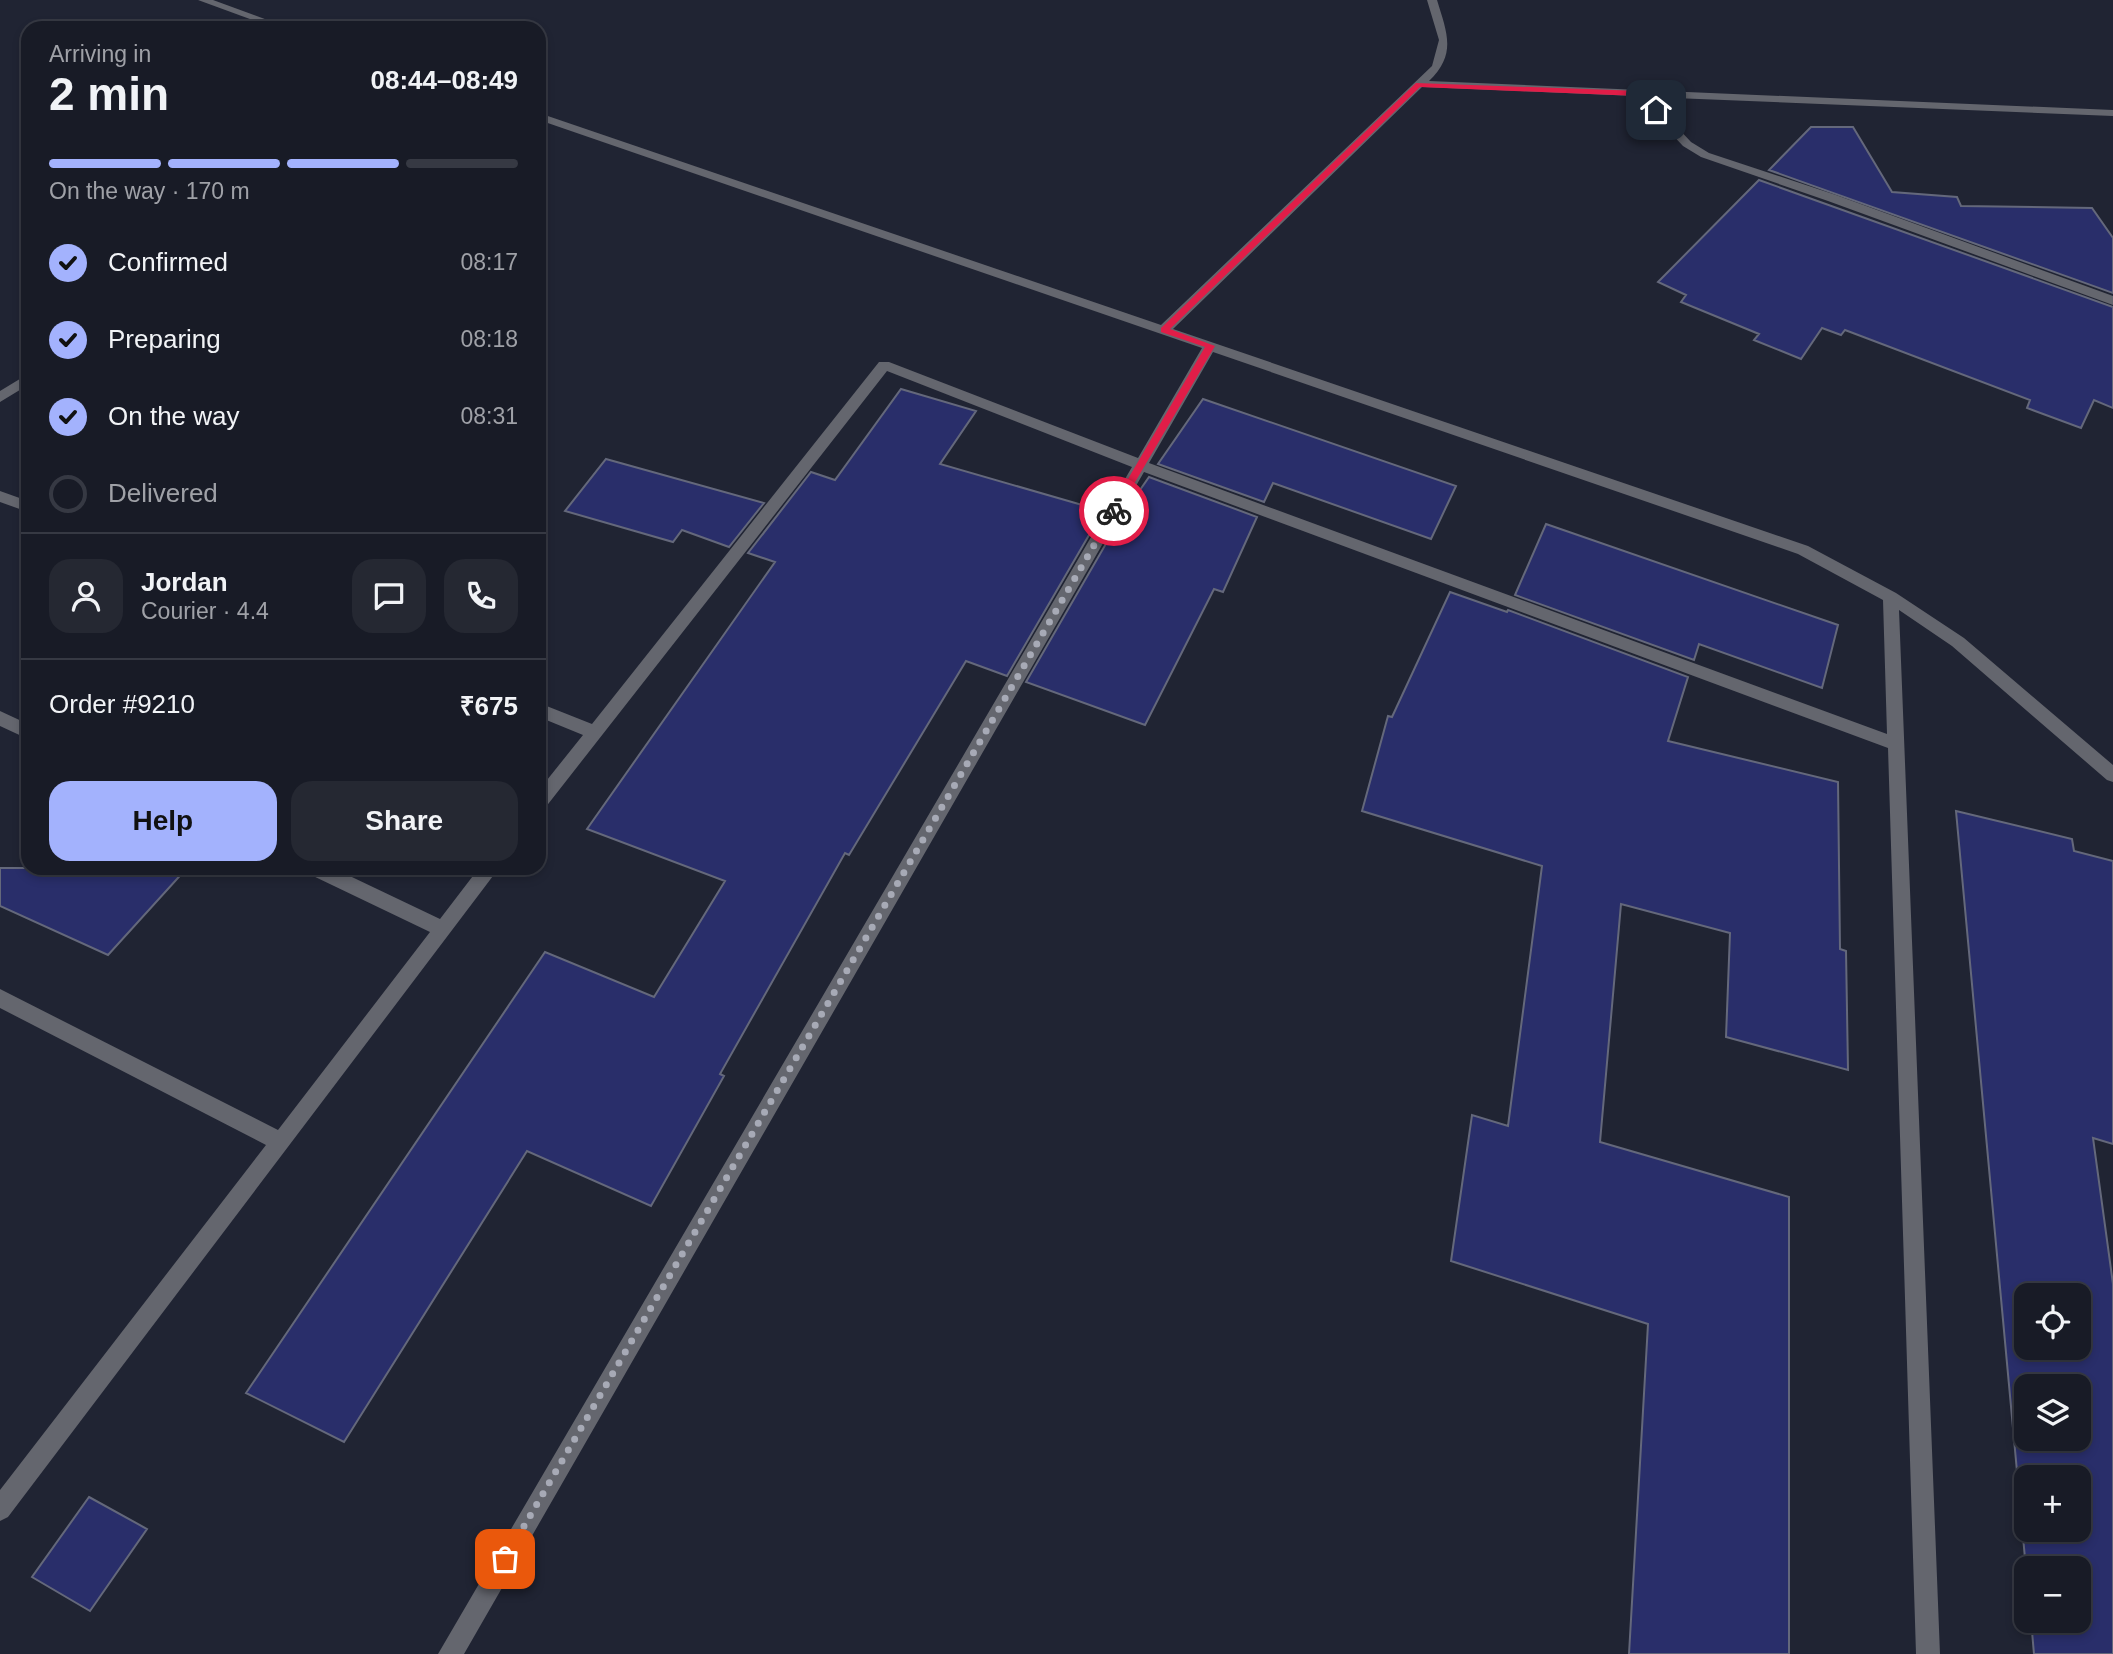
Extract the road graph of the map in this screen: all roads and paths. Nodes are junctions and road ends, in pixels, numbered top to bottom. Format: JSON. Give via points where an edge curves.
{"nodes":[{"id":1,"x":203,"y":0,"type":"edge"},
{"id":2,"x":1432,"y":0,"type":"edge"},
{"id":3,"x":264,"y":21,"type":"edge"},
{"id":4,"x":1418,"y":85,"type":"junction"},
{"id":5,"x":1640,"y":94,"type":"junction"},
{"id":6,"x":2113,"y":113,"type":"edge"},
{"id":7,"x":546,"y":118,"type":"edge"},
{"id":8,"x":2113,"y":301,"type":"edge"},
{"id":9,"x":1164,"y":330,"type":"junction"},
{"id":10,"x":1210,"y":346,"type":"junction"},
{"id":11,"x":21,"y":384,"type":"edge"},
{"id":12,"x":0,"y":397,"type":"edge"},
{"id":13,"x":1141,"y":465,"type":"junction"},
{"id":14,"x":0,"y":496,"type":"edge"},
{"id":15,"x":21,"y":504,"type":"edge"},
{"id":16,"x":1891,"y":597,"type":"junction"},
{"id":17,"x":546,"y":713,"type":"edge"},
{"id":18,"x":0,"y":718,"type":"edge"},
{"id":19,"x":21,"y":728,"type":"edge"},
{"id":20,"x":594,"y":732,"type":"junction"},
{"id":21,"x":1896,"y":744,"type":"junction"},
{"id":22,"x":2113,"y":775,"type":"edge"},
{"id":23,"x":546,"y":794,"type":"edge"},
{"id":24,"x":330,"y":875,"type":"edge"},
{"id":25,"x":485,"y":875,"type":"edge"},
{"id":26,"x":443,"y":929,"type":"junction"},
{"id":27,"x":0,"y":998,"type":"edge"},
{"id":28,"x":281,"y":1142,"type":"junction"},
{"id":29,"x":0,"y":1509,"type":"edge"},
{"id":30,"x":450,"y":1654,"type":"edge"},
{"id":31,"x":1928,"y":1654,"type":"edge"}],
"edges":[{"from":1,"to":3,"type":"street"},
{"from":2,"to":4,"type":"street","via":[[1444,40],[1437,67]]},
{"from":4,"to":5,"type":"street"},
{"from":4,"to":9,"type":"street"},
{"from":5,"to":6,"type":"street"},
{"from":5,"to":8,"type":"street","via":[[1687,144],[1704,155]]},
{"from":7,"to":9,"type":"street"},
{"from":9,"to":10,"type":"street"},
{"from":10,"to":13,"type":"street"},
{"from":10,"to":16,"type":"street","via":[[1803,550]]},
{"from":11,"to":12,"type":"street"},
{"from":13,"to":20,"type":"street","via":[[884,365]]},
{"from":13,"to":21,"type":"street"},
{"from":13,"to":30,"type":"street"},
{"from":14,"to":15,"type":"street"},
{"from":16,"to":21,"type":"street"},
{"from":16,"to":22,"type":"street","via":[[1958,642]]},
{"from":17,"to":20,"type":"street"},
{"from":18,"to":19,"type":"street"},
{"from":20,"to":23,"type":"street"},
{"from":21,"to":31,"type":"street"},
{"from":24,"to":26,"type":"street"},
{"from":25,"to":26,"type":"street"},
{"from":26,"to":28,"type":"street"},
{"from":27,"to":28,"type":"street"},
{"from":28,"to":29,"type":"street"}]}
